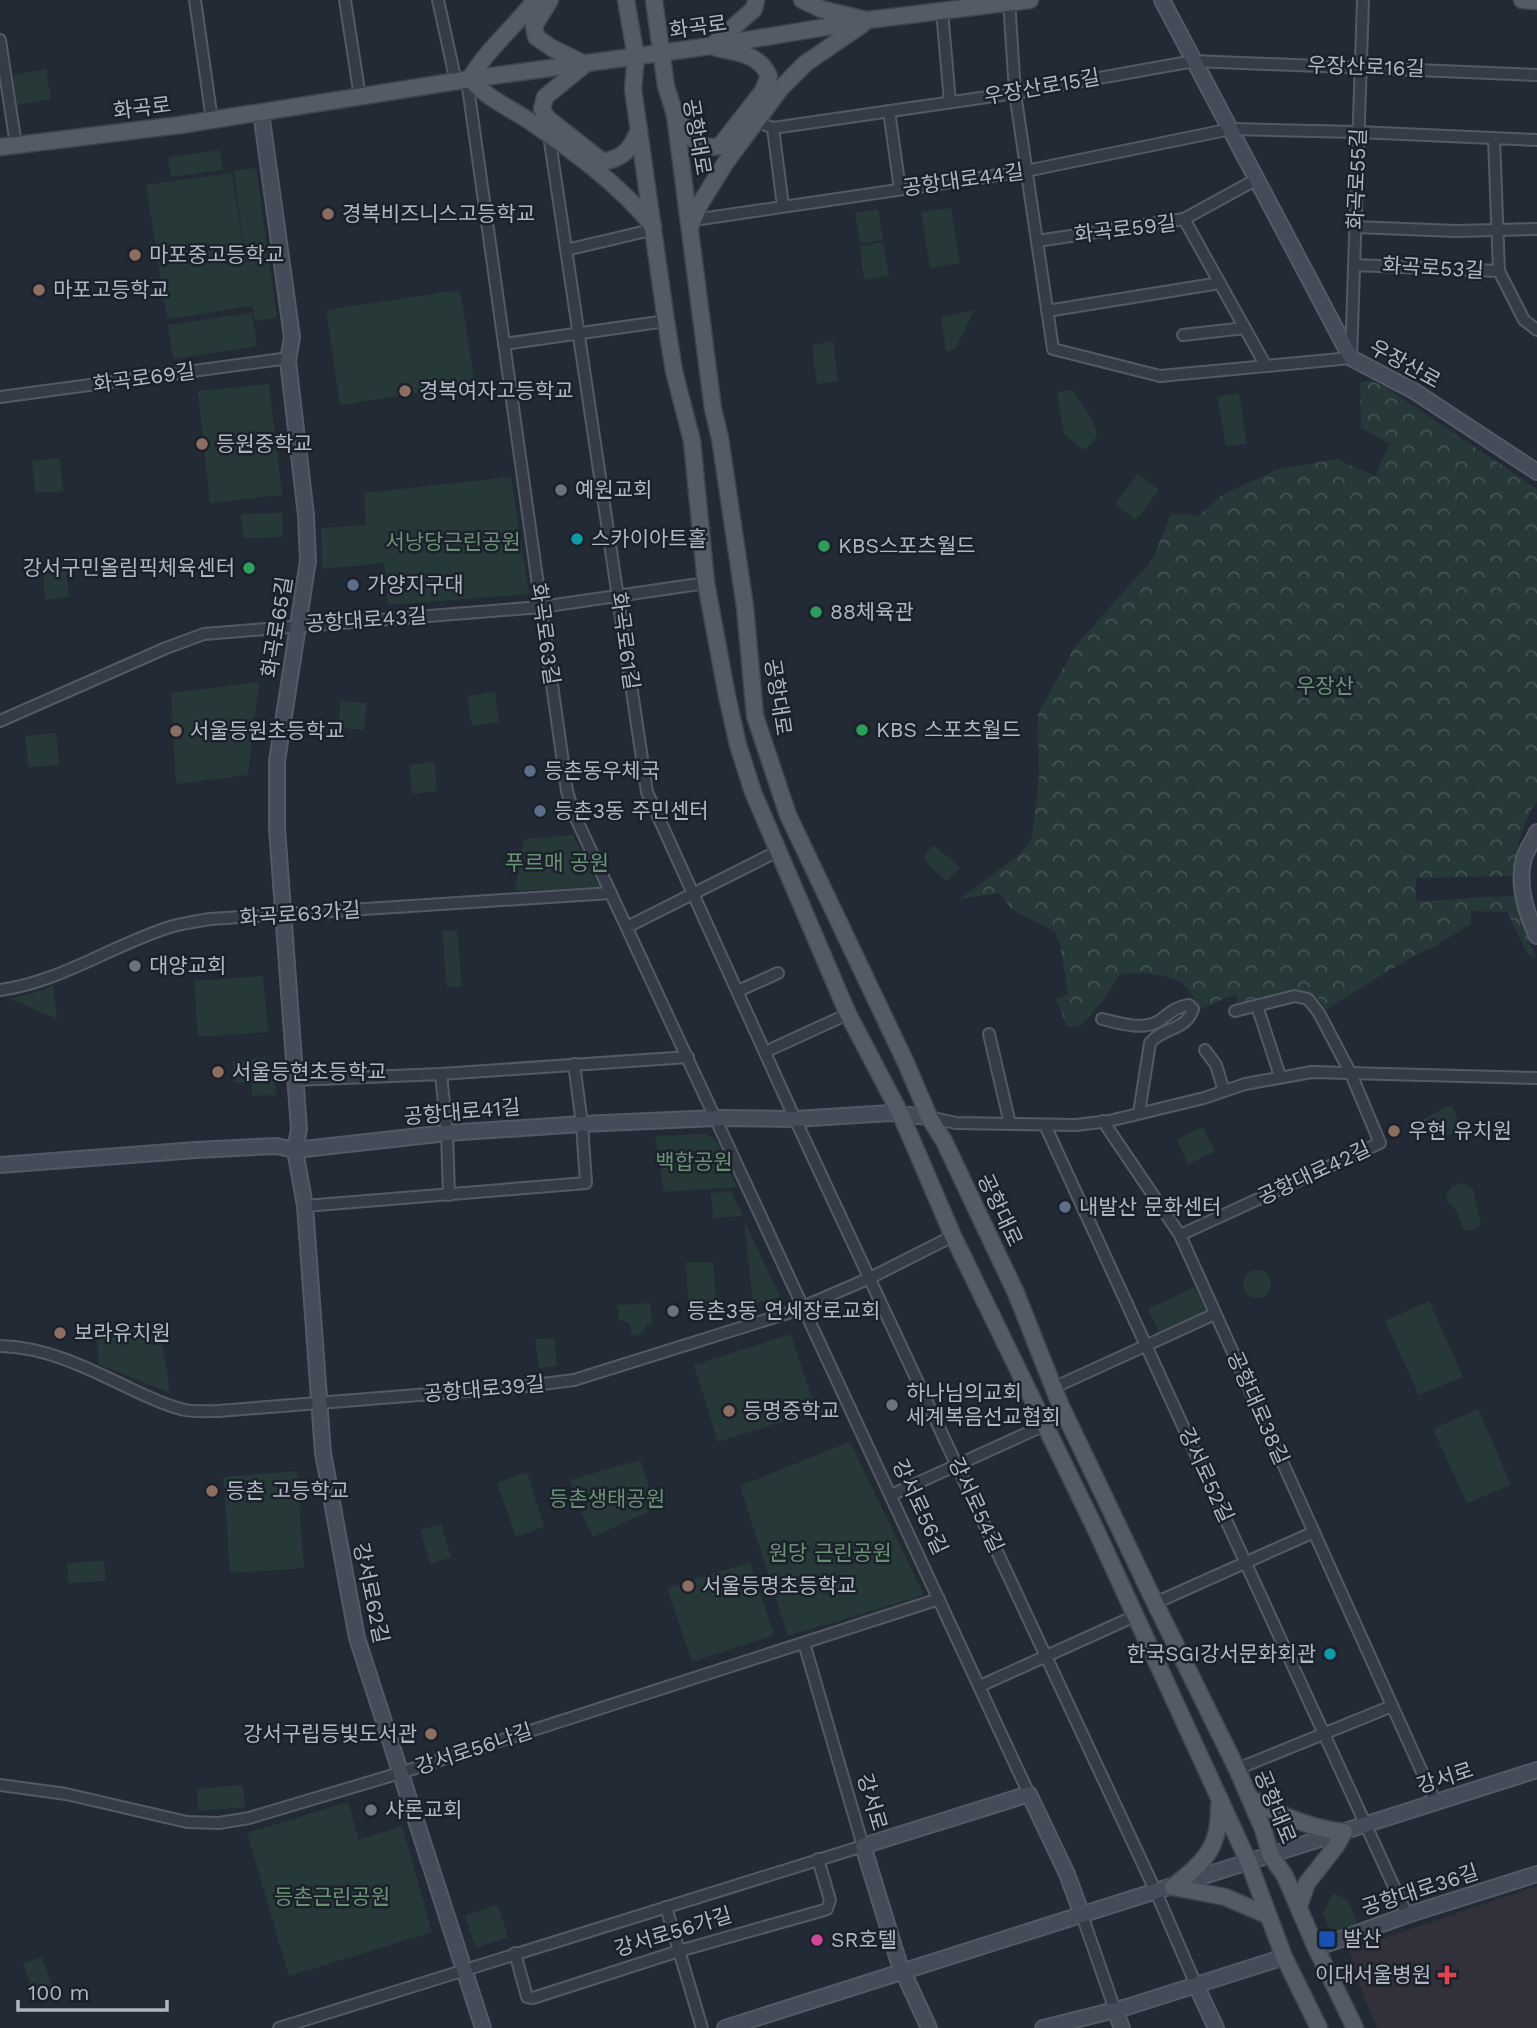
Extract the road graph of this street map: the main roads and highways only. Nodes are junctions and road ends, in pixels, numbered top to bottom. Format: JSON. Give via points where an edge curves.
{"nodes":[{"id":1,"x":535,"y":0,"type":"edge"},
{"id":2,"x":550,"y":0,"type":"edge"},
{"id":3,"x":654,"y":0,"type":"edge"},
{"id":4,"x":756,"y":0,"type":"edge"},
{"id":5,"x":802,"y":0,"type":"edge"},
{"id":6,"x":1030,"y":0,"type":"edge"},
{"id":7,"x":1522,"y":0,"type":"edge"},
{"id":8,"x":625,"y":1,"type":"edge"},
{"id":9,"x":1537,"y":1,"type":"edge"},
{"id":10,"x":1009,"y":2,"type":"edge"},
{"id":11,"x":868,"y":20,"type":"junction"},
{"id":12,"x":711,"y":46,"type":"junction"},
{"id":13,"x":662,"y":53,"type":"junction"},
{"id":14,"x":636,"y":57,"type":"junction"},
{"id":15,"x":585,"y":64,"type":"junction"},
{"id":16,"x":465,"y":80,"type":"junction"},
{"id":17,"x":675,"y":115,"type":"junction"},
{"id":18,"x":639,"y":130,"type":"junction"},
{"id":19,"x":8,"y":146,"type":"edge"},
{"id":20,"x":692,"y":224,"type":"junction"},
{"id":21,"x":655,"y":229,"type":"junction"},
{"id":22,"x":1218,"y":1797,"type":"junction"},
{"id":23,"x":1249,"y":1798,"type":"junction"},
{"id":24,"x":1299,"y":1906,"type":"junction"},
{"id":25,"x":1267,"y":1915,"type":"junction"},
{"id":26,"x":1319,"y":2028,"type":"edge"},
{"id":27,"x":1355,"y":2028,"type":"edge"}],
"edges":[{"from":1,"to":16,"type":"main road"},
{"from":2,"to":15,"type":"main road","via":[[534,26],[536,37]]},
{"from":3,"to":13,"type":"main road","name":"공항대로"},
{"from":4,"to":12,"type":"main road","via":[[754,9]]},
{"from":5,"to":11,"type":"main road"},
{"from":6,"to":10,"type":"main road","name":"화곡로"},
{"from":7,"to":9,"type":"main road"},
{"from":8,"to":14,"type":"main road"},
{"from":10,"to":11,"type":"main road","name":"화곡로"},
{"from":11,"to":12,"type":"main road","name":"화곡로"},
{"from":11,"to":20,"type":"main road","via":[[806,63],[781,88],[726,162]]},
{"from":12,"to":13,"type":"main road","name":"화곡로"},
{"from":12,"to":17,"type":"main road","via":[[764,65],[769,76],[763,91],[720,146],[699,145]]},
{"from":13,"to":14,"type":"main road","name":"화곡로"},
{"from":13,"to":17,"type":"main road","name":"공항대로"},
{"from":14,"to":15,"type":"main road","name":"화곡로"},
{"from":14,"to":18,"type":"main road","via":[[633,89]]},
{"from":15,"to":16,"type":"main road","name":"화곡로"},
{"from":15,"to":18,"type":"main road","via":[[545,97],[542,109],[547,118],[603,162],[620,158]]},
{"from":16,"to":19,"type":"main road","name":"화곡로"},
{"from":16,"to":21,"type":"main road","via":[[549,135],[629,198]]},
{"from":17,"to":20,"type":"main road","name":"공항대로"},
{"from":18,"to":21,"type":"main road"},
{"from":20,"to":23,"type":"main road","name":"공항대로","via":[[713,409],[745,607],[755,716],[788,815],[1010,1281],[1060,1404]]},
{"from":21,"to":22,"type":"main road","via":[[674,371],[692,441],[706,583],[738,746],[753,792],[848,1014],[901,1115],[953,1236]]},
{"from":22,"to":25,"type":"main road"},
{"from":22,"to":25,"type":"main road","via":[[1219,1824],[1212,1847],[1204,1861],[1173,1886],[1225,1897]]},
{"from":23,"to":24,"type":"main road","name":"공항대로","via":[[1270,1856]]},
{"from":23,"to":24,"type":"main road","via":[[1288,1819],[1344,1832],[1307,1883]]},
{"from":24,"to":27,"type":"main road","name":"공항대로"},
{"from":25,"to":26,"type":"main road"}]}
